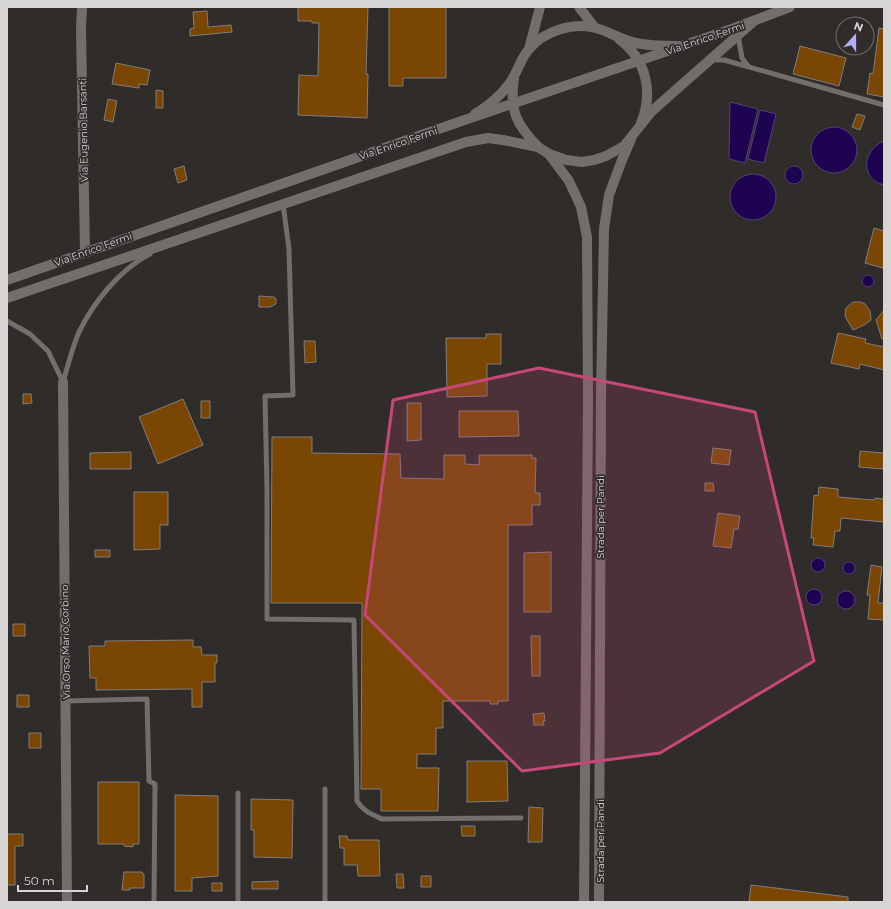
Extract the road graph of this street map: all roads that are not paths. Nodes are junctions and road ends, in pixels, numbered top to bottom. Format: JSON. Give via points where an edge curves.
{"nodes":[{"id":1,"x":82,"y":7,"type":"edge"},
{"id":2,"x":540,"y":7,"type":"edge"},
{"id":3,"x":579,"y":7,"type":"edge"},
{"id":4,"x":790,"y":7,"type":"edge"},
{"id":5,"x":754,"y":21,"type":"junction"},
{"id":6,"x":595,"y":28,"type":"junction"},
{"id":7,"x":729,"y":30,"type":"junction"},
{"id":8,"x":613,"y":34,"type":"junction"},
{"id":9,"x":738,"y":35,"type":"junction"},
{"id":10,"x":684,"y":46,"type":"junction"},
{"id":11,"x":529,"y":49,"type":"junction"},
{"id":12,"x":639,"y":60,"type":"junction"},
{"id":13,"x":708,"y":62,"type":"junction"},
{"id":14,"x":750,"y":68,"type":"junction"},
{"id":15,"x":515,"y":75,"type":"junction"},
{"id":16,"x":513,"y":103,"type":"junction"},
{"id":17,"x":884,"y":105,"type":"edge"},
{"id":18,"x":468,"y":118,"type":"junction"},
{"id":19,"x":640,"y":126,"type":"junction"},
{"id":20,"x":632,"y":138,"type":"junction"},
{"id":21,"x":538,"y":147,"type":"junction"},
{"id":22,"x":549,"y":154,"type":"junction"},
{"id":23,"x":284,"y":204,"type":"junction"},
{"id":24,"x":174,"y":242,"type":"junction"},
{"id":25,"x":85,"y":252,"type":"junction"},
{"id":26,"x":7,"y":280,"type":"edge"},
{"id":27,"x":7,"y":298,"type":"edge"},
{"id":28,"x":7,"y":322,"type":"edge"},
{"id":29,"x":63,"y":382,"type":"junction"},
{"id":30,"x":65,"y":701,"type":"junction"},
{"id":31,"x":325,"y":789,"type":"dead end"},
{"id":32,"x":238,"y":794,"type":"dead end"},
{"id":33,"x":521,"y":818,"type":"dead end"},
{"id":34,"x":67,"y":902,"type":"edge"},
{"id":35,"x":154,"y":902,"type":"edge"},
{"id":36,"x":238,"y":902,"type":"edge"},
{"id":37,"x":325,"y":902,"type":"edge"},
{"id":38,"x":584,"y":902,"type":"edge"},
{"id":39,"x":600,"y":902,"type":"edge"}],
"edges":[{"from":1,"to":25,"type":"street","name":"Via Eugenio Barsanti"},
{"from":2,"to":11,"type":"street"},
{"from":3,"to":6,"type":"street"},
{"from":4,"to":5,"type":"street","name":"Via Enrico Fermi"},
{"from":5,"to":7,"type":"street","name":"Via Enrico Fermi"},
{"from":5,"to":9,"type":"street"},
{"from":6,"to":8,"type":"street"},
{"from":6,"to":11,"type":"street","via":[[582,26],[554,31]]},
{"from":7,"to":9,"type":"lane"},
{"from":7,"to":10,"type":"street","name":"Via Enrico Fermi"},
{"from":8,"to":10,"type":"street","via":[[635,43]]},
{"from":8,"to":12,"type":"street","via":[[627,45]]},
{"from":9,"to":13,"type":"street"},
{"from":9,"to":14,"type":"lane","via":[[740,53]]},
{"from":10,"to":12,"type":"street","name":"Via Enrico Fermi"},
{"from":11,"to":15,"type":"street","via":[[520,61]]},
{"from":12,"to":16,"type":"street","name":"Via Enrico Fermi"},
{"from":12,"to":19,"type":"street","via":[[647,84],[648,99]]},
{"from":13,"to":14,"type":"lane","via":[[718,59]]},
{"from":13,"to":19,"type":"street","via":[[652,111]]},
{"from":14,"to":17,"type":"lane"},
{"from":15,"to":16,"type":"street"},
{"from":15,"to":18,"type":"street","via":[[498,98]]},
{"from":16,"to":18,"type":"street","name":"Via Enrico Fermi"},
{"from":16,"to":21,"type":"street","via":[[524,131]]},
{"from":18,"to":25,"type":"street","name":"Via Enrico Fermi"},
{"from":19,"to":20,"type":"street"},
{"from":20,"to":22,"type":"street","via":[[616,152],[594,160],[566,160]]},
{"from":20,"to":39,"type":"street","name":"Strada per Pandi","via":[[609,195],[604,229],[601,394]]},
{"from":21,"to":22,"type":"street"},
{"from":21,"to":23,"type":"street","name":"Via Enrico Fermi","via":[[488,138],[454,146]]},
{"from":22,"to":38,"type":"street","name":"Strada per Pandi","via":[[569,181],[581,207],[587,237]]},
{"from":23,"to":24,"type":"street","name":"Via Enrico Fermi"},
{"from":23,"to":33,"type":"lane","via":[[290,249],[293,394],[265,396],[267,619],[354,620],[358,801],[361,808],[382,818]]},
{"from":24,"to":27,"type":"street","name":"Via Enrico Fermi"},
{"from":24,"to":29,"type":"lane","via":[[138,260],[99,298],[79,333]]},
{"from":25,"to":26,"type":"street","name":"Via Enrico Fermi"},
{"from":28,"to":29,"type":"lane","via":[[30,334],[48,351]]},
{"from":29,"to":30,"type":"street","name":"Via Orso Mario Corbino"},
{"from":30,"to":34,"type":"street","name":"Via Orso Mario Corbino"},
{"from":30,"to":35,"type":"lane","via":[[147,699],[149,781],[155,784]]},
{"from":31,"to":37,"type":"lane"},
{"from":32,"to":36,"type":"lane"}]}
